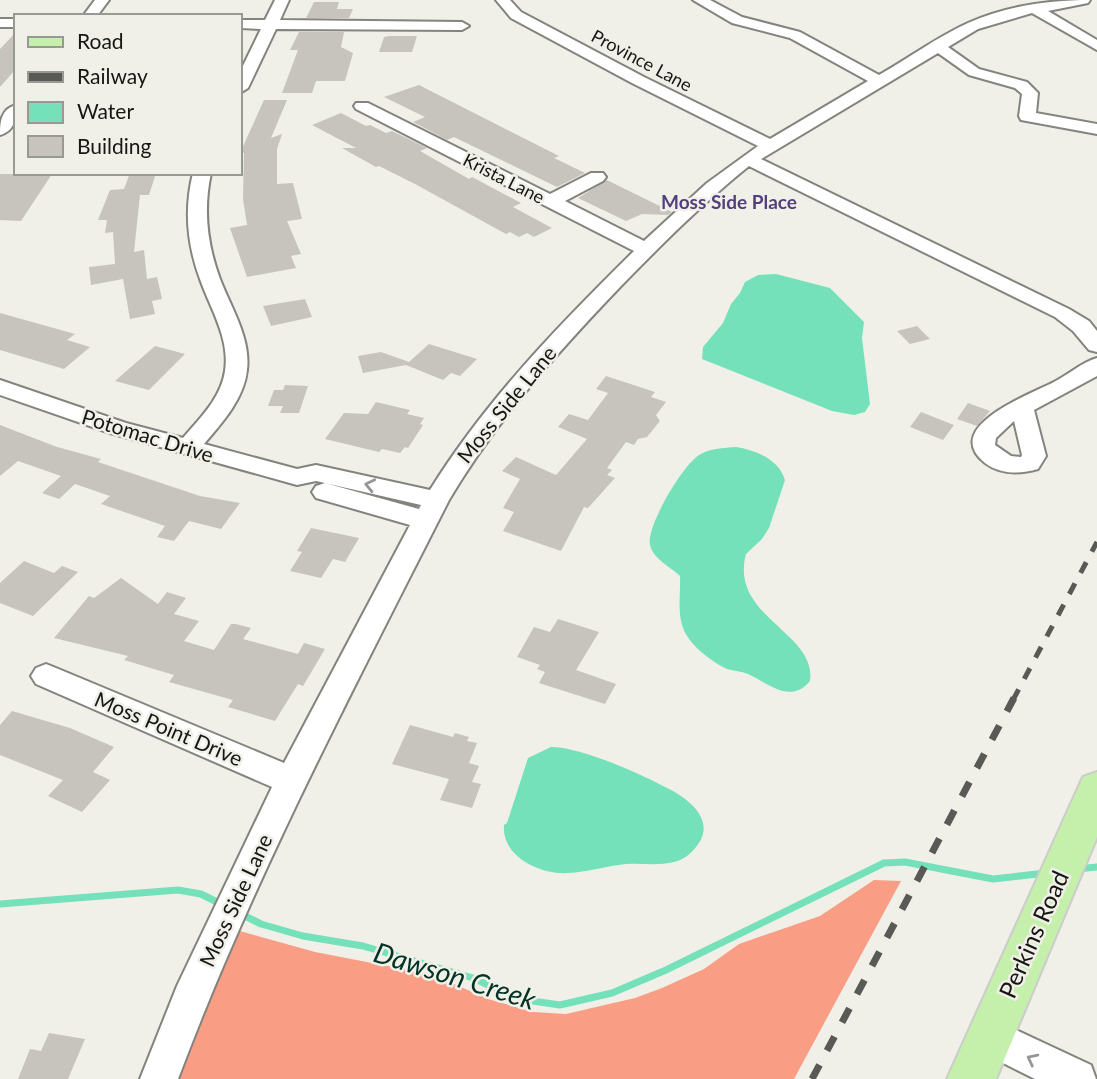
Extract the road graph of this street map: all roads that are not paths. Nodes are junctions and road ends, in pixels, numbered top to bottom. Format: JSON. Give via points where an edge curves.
{"nodes":[{"id":1,"x":282,"y":0,"type":"edge"},
{"id":2,"x":503,"y":0,"type":"edge"},
{"id":3,"x":700,"y":0,"type":"edge"},
{"id":4,"x":1083,"y":0,"type":"edge"},
{"id":5,"x":1043,"y":7,"type":"junction"},
{"id":6,"x":242,"y":24,"type":"edge"},
{"id":7,"x":271,"y":25,"type":"junction"},
{"id":8,"x":462,"y":26,"type":"dead end"},
{"id":9,"x":1097,"y":34,"type":"edge"},
{"id":10,"x":937,"y":46,"type":"junction"},
{"id":11,"x":1097,"y":46,"type":"edge"},
{"id":12,"x":877,"y":80,"type":"junction"},
{"id":13,"x":242,"y":84,"type":"edge"},
{"id":14,"x":362,"y":106,"type":"dead end"},
{"id":15,"x":14,"y":112,"type":"edge"},
{"id":16,"x":1097,"y":129,"type":"edge"},
{"id":17,"x":0,"y":130,"type":"edge"},
{"id":18,"x":769,"y":145,"type":"junction"},
{"id":19,"x":748,"y":159,"type":"junction"},
{"id":20,"x":202,"y":175,"type":"edge"},
{"id":21,"x":597,"y":177,"type":"dead end"},
{"id":22,"x":550,"y":201,"type":"junction"},
{"id":23,"x":646,"y":250,"type":"junction"},
{"id":24,"x":1097,"y":345,"type":"edge"},
{"id":25,"x":1097,"y":365,"type":"edge"},
{"id":26,"x":0,"y":387,"type":"edge"},
{"id":27,"x":1022,"y":407,"type":"dead end"},
{"id":28,"x":187,"y":448,"type":"junction"},
{"id":29,"x":431,"y":510,"type":"junction"},
{"id":30,"x":46,"y":676,"type":"dead end"},
{"id":31,"x":292,"y":781,"type":"junction"},
{"id":32,"x":1097,"y":789,"type":"edge"},
{"id":33,"x":268,"y":827,"type":"joint"},
{"id":34,"x":988,"y":1036,"type":"junction"},
{"id":35,"x":159,"y":1079,"type":"edge"},
{"id":36,"x":971,"y":1079,"type":"edge"},
{"id":37,"x":1077,"y":1079,"type":"edge"}],
"edges":[{"from":1,"to":7,"type":"street"},
{"from":2,"to":18,"type":"street","name":"Province Lane","via":[[528,22]]},
{"from":3,"to":12,"type":"street","via":[[737,20],[795,35]]},
{"from":4,"to":5,"type":"street","name":"Moss Side Lane"},
{"from":5,"to":9,"type":"street"},
{"from":5,"to":10,"type":"street","name":"Moss Side Lane","via":[[973,26]]},
{"from":5,"to":11,"type":"street"},
{"from":6,"to":7,"type":"street"},
{"from":7,"to":8,"type":"street"},
{"from":7,"to":13,"type":"street"},
{"from":10,"to":12,"type":"street","name":"Moss Side Lane"},
{"from":10,"to":16,"type":"street","via":[[974,72],[1021,85],[1030,93],[1027,116]]},
{"from":12,"to":18,"type":"street","name":"Moss Side Lane"},
{"from":14,"to":22,"type":"street","name":"Krista Lane"},
{"from":15,"to":17,"type":"street"},
{"from":18,"to":19,"type":"street","name":"Moss Side Lane"},
{"from":19,"to":23,"type":"street","name":"Moss Side Lane","via":[[714,184]]},
{"from":19,"to":24,"type":"street","via":[[1062,313]]},
{"from":20,"to":28,"type":"street","via":[[196,202],[201,248],[233,335],[236,373],[218,411]]},
{"from":21,"to":22,"type":"street"},
{"from":22,"to":23,"type":"street","name":"Krista Lane"},
{"from":23,"to":29,"type":"street","name":"Moss Side Lane","via":[[504,400],[466,450]]},
{"from":25,"to":27,"type":"street"},
{"from":26,"to":28,"type":"street","name":"Potomac Drive"},
{"from":28,"to":29,"type":"street","name":"Potomac Drive","via":[[298,477],[305,487]]},
{"from":29,"to":31,"type":"street","name":"Moss Side Lane"},
{"from":30,"to":31,"type":"street","name":"Moss Point Drive"},
{"from":31,"to":33,"type":"street","name":"Moss Side Lane"},
{"from":32,"to":34,"type":"main road","name":"Perkins Road"},
{"from":33,"to":35,"type":"street","name":"Moss Side Lane"},
{"from":34,"to":36,"type":"main road","name":"Perkins Road"},
{"from":37,"to":34,"type":"street","one_way":true}]}
